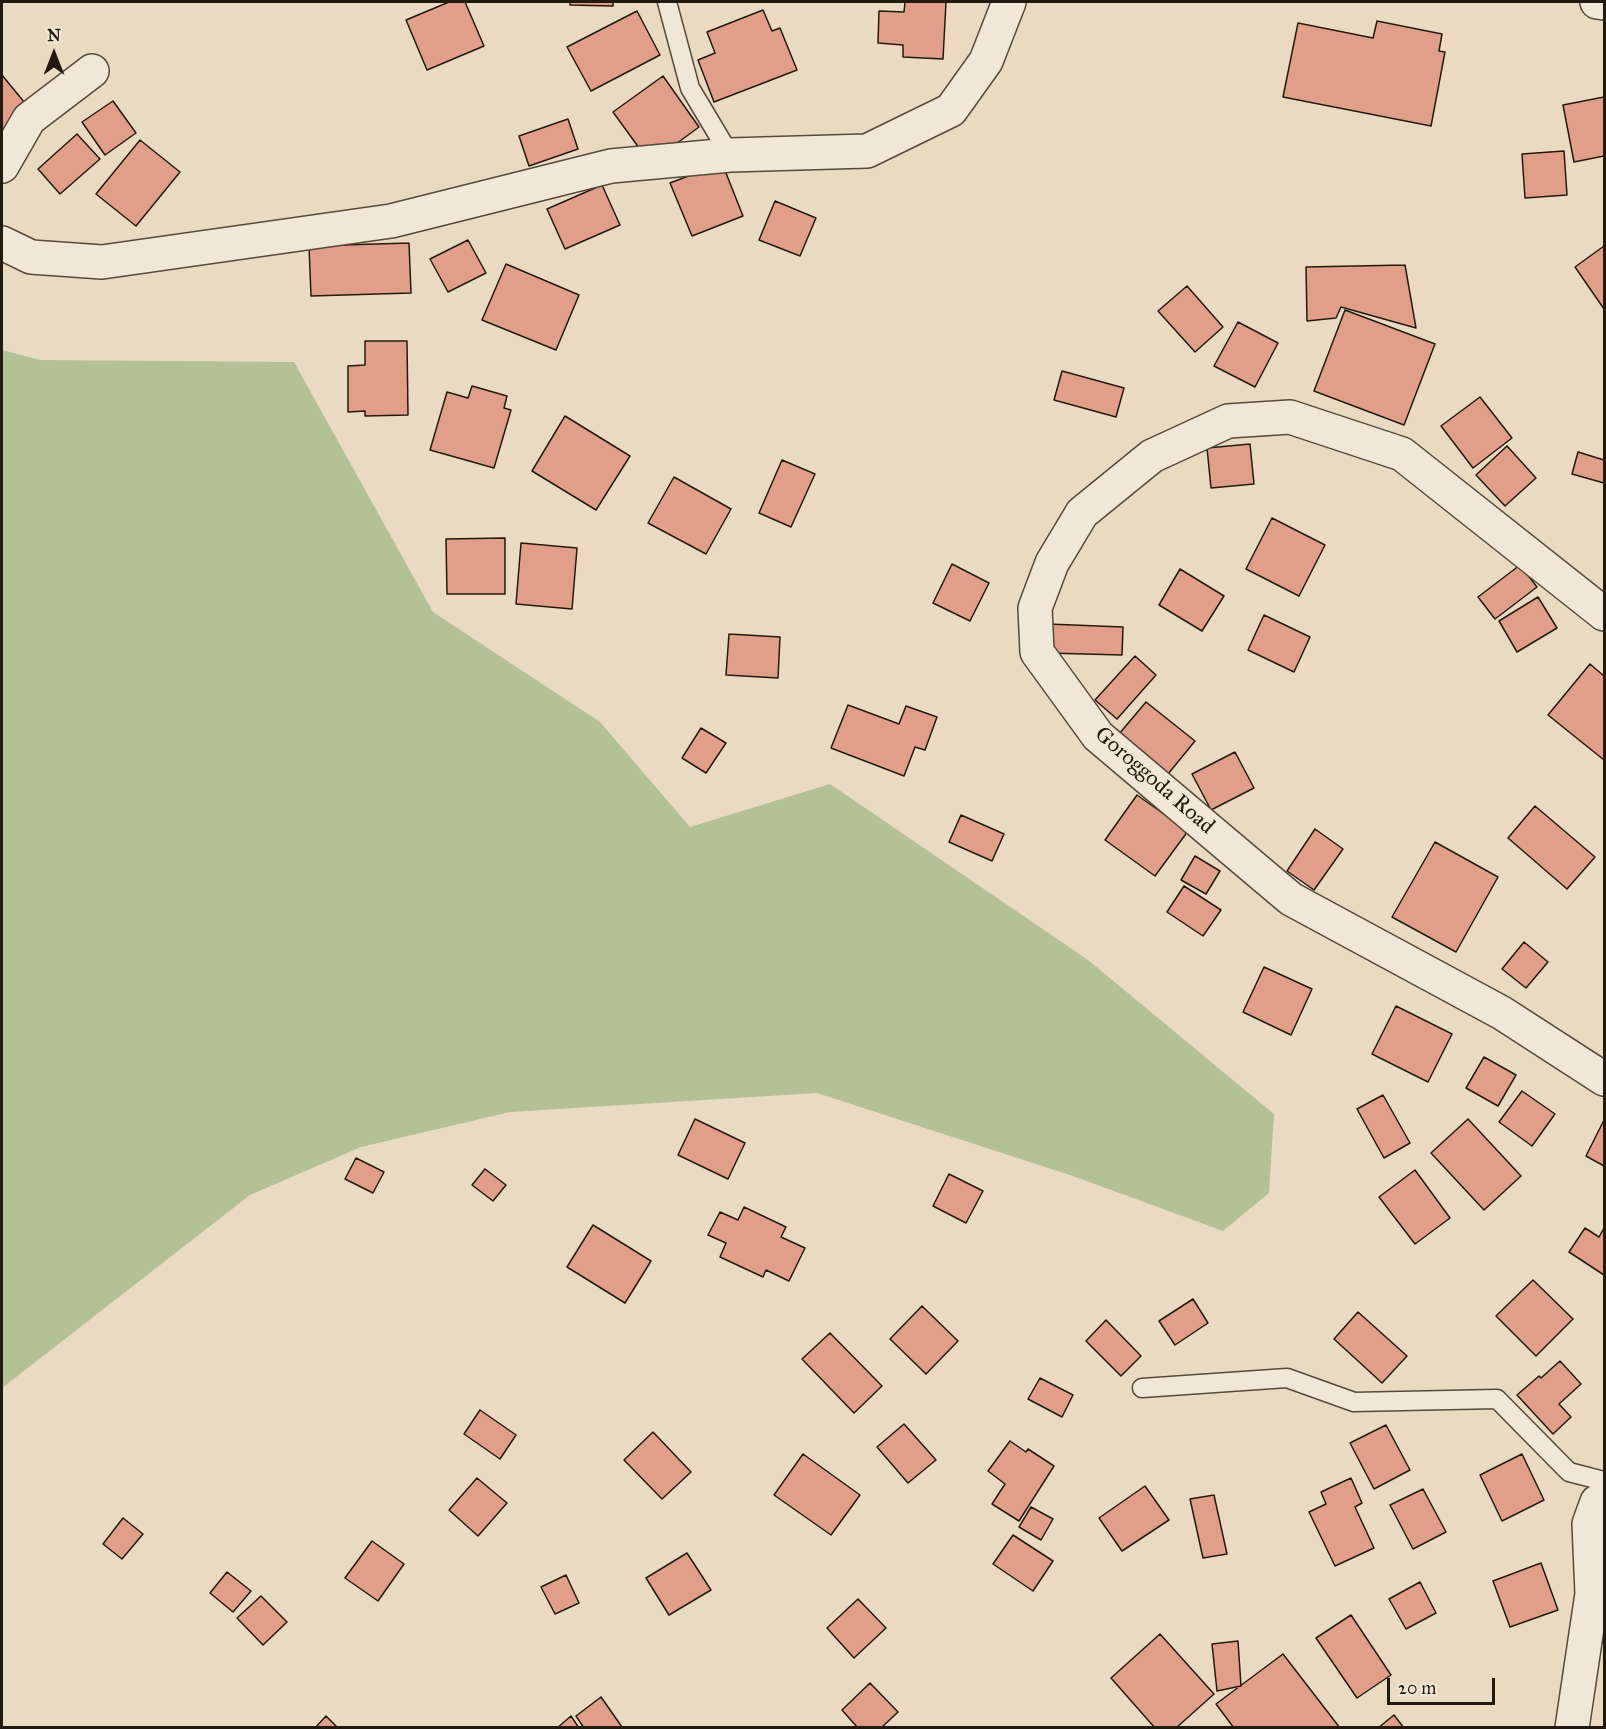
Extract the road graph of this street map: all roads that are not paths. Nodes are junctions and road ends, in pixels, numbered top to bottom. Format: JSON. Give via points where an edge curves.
{"nodes":[{"id":1,"x":667,"y":2,"type":"edge"},
{"id":2,"x":1009,"y":2,"type":"edge"},
{"id":3,"x":1597,"y":2,"type":"edge"},
{"id":4,"x":1605,"y":3,"type":"edge"},
{"id":5,"x":92,"y":71,"type":"dead end"},
{"id":6,"x":730,"y":155,"type":"junction"},
{"id":7,"x":2,"y":166,"type":"edge"},
{"id":8,"x":2,"y":243,"type":"edge"},
{"id":9,"x":1605,"y":614,"type":"edge"},
{"id":10,"x":1605,"y":1079,"type":"edge"},
{"id":11,"x":1142,"y":1388,"type":"dead end"},
{"id":12,"x":1605,"y":1481,"type":"edge"},
{"id":13,"x":1605,"y":1498,"type":"edge"},
{"id":14,"x":1572,"y":1728,"type":"edge"}],
"edges":[{"from":1,"to":6,"type":"lane","via":[[690,88]]},
{"from":2,"to":6,"type":"street","via":[[986,62],[951,111],[867,151]]},
{"from":3,"to":4,"type":"street"},
{"from":5,"to":7,"type":"street","via":[[29,119]]},
{"from":6,"to":8,"type":"street","via":[[611,165],[391,221],[102,262],[31,257]]},
{"from":9,"to":10,"type":"street","name":"Goroggoda Road","via":[[1402,454],[1290,417],[1228,422],[1152,456],[1082,513],[1052,563],[1035,608],[1037,652],[1098,736],[1291,899],[1502,1013]]},
{"from":11,"to":12,"type":"lane","via":[[1287,1378],[1354,1402],[1497,1399],[1569,1472]]},
{"from":13,"to":14,"type":"street","via":[[1597,1502],[1588,1524],[1592,1594]]}]}
